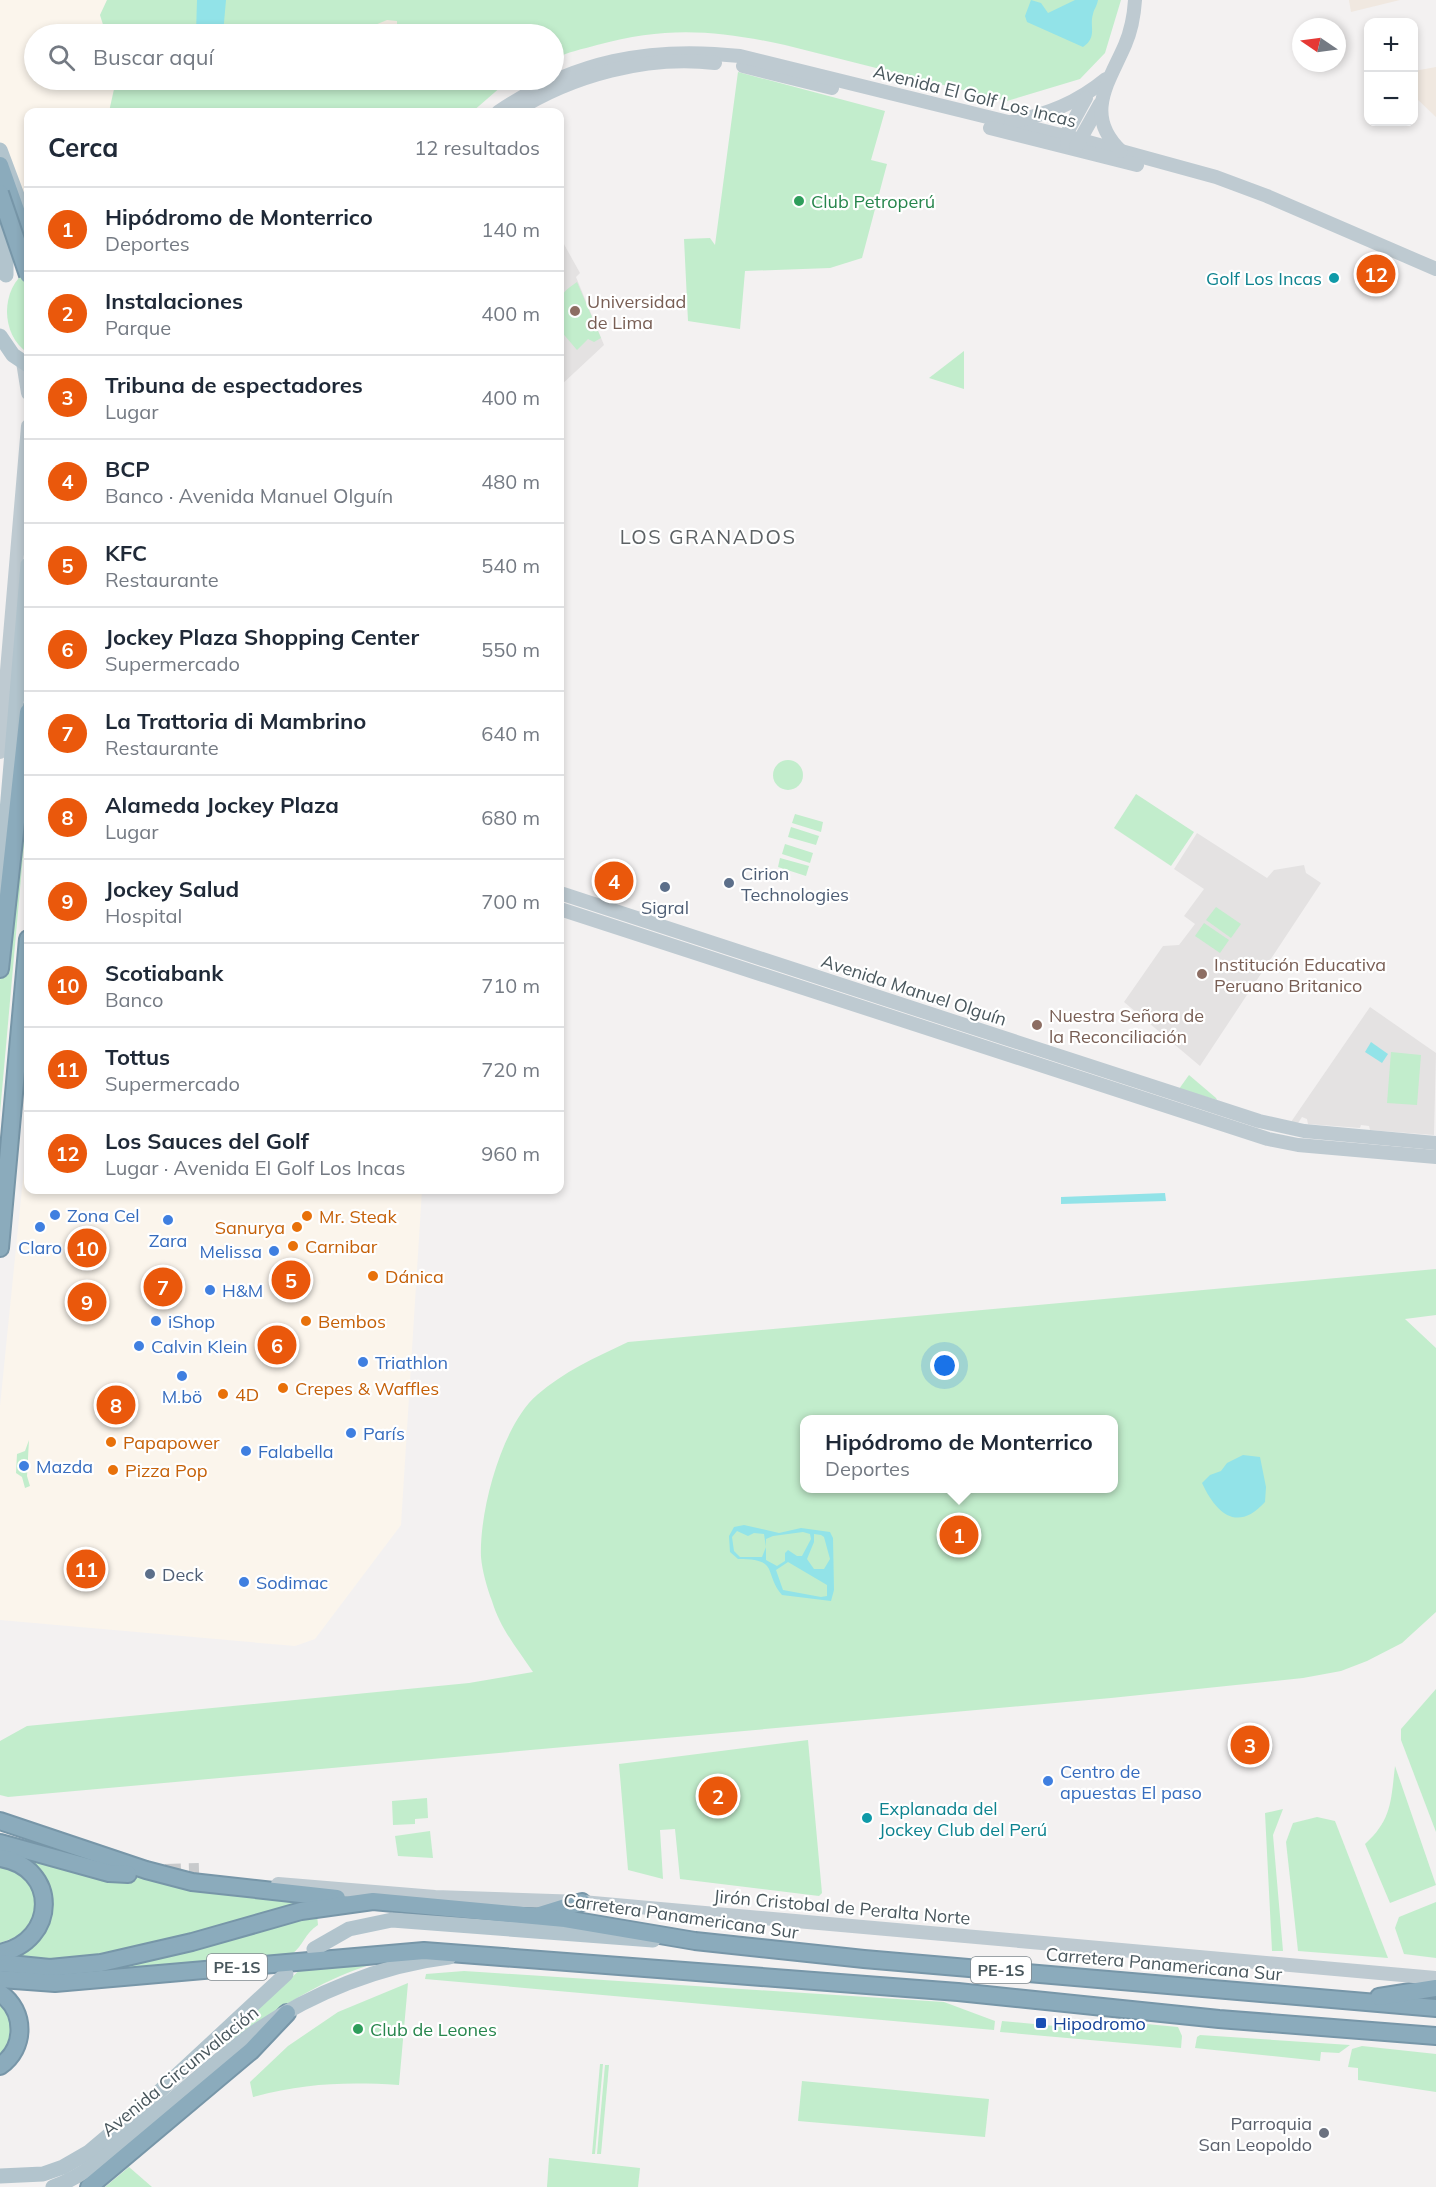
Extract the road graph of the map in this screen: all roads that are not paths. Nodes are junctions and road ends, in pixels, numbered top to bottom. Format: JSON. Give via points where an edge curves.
{"nodes":[{"id":1,"x":1135,"y":0,"type":"edge"},
{"id":2,"x":564,"y":77,"type":"edge"},
{"id":3,"x":1108,"y":77,"type":"junction"},
{"id":4,"x":564,"y":87,"type":"edge"},
{"id":5,"x":1096,"y":87,"type":"junction"},
{"id":6,"x":536,"y":90,"type":"edge"},
{"id":7,"x":557,"y":90,"type":"edge"},
{"id":8,"x":1101,"y":102,"type":"junction"},
{"id":9,"x":505,"y":108,"type":"edge"},
{"id":10,"x":522,"y":108,"type":"edge"},
{"id":11,"x":1030,"y":122,"type":"junction"},
{"id":12,"x":1072,"y":143,"type":"junction"},
{"id":13,"x":0,"y":150,"type":"edge"},
{"id":14,"x":1120,"y":151,"type":"junction"},
{"id":15,"x":0,"y":165,"type":"edge"},
{"id":16,"x":0,"y":193,"type":"edge"},
{"id":17,"x":24,"y":210,"type":"edge"},
{"id":18,"x":0,"y":211,"type":"edge"},
{"id":19,"x":24,"y":233,"type":"edge"},
{"id":20,"x":24,"y":261,"type":"edge"},
{"id":21,"x":24,"y":263,"type":"edge"},
{"id":22,"x":1436,"y":269,"type":"edge"},
{"id":23,"x":1436,"y":279,"type":"edge"},
{"id":24,"x":3,"y":280,"type":"edge"},
{"id":25,"x":1,"y":341,"type":"edge"},
{"id":26,"x":24,"y":363,"type":"edge"},
{"id":27,"x":24,"y":469,"type":"edge"},
{"id":28,"x":24,"y":613,"type":"edge"},
{"id":29,"x":2,"y":704,"type":"edge"},
{"id":30,"x":24,"y":749,"type":"edge"},
{"id":31,"x":0,"y":752,"type":"edge"},
{"id":32,"x":564,"y":894,"type":"edge"},
{"id":33,"x":0,"y":898,"type":"edge"},
{"id":34,"x":564,"y":910,"type":"edge"},
{"id":35,"x":0,"y":969,"type":"edge"},
{"id":36,"x":24,"y":983,"type":"edge"},
{"id":37,"x":1436,"y":1143,"type":"edge"},
{"id":38,"x":1380,"y":1146,"type":"junction"},
{"id":39,"x":1436,"y":1156,"type":"edge"},
{"id":40,"x":0,"y":1248,"type":"edge"},
{"id":41,"x":0,"y":1821,"type":"edge"},
{"id":42,"x":0,"y":1844,"type":"edge"},
{"id":43,"x":0,"y":1858,"type":"edge"},
{"id":44,"x":128,"y":1874,"type":"dead end"},
{"id":45,"x":244,"y":1889,"type":"junction"},
{"id":46,"x":373,"y":1901,"type":"junction"},
{"id":47,"x":582,"y":1902,"type":"junction"},
{"id":48,"x":536,"y":1916,"type":"junction"},
{"id":49,"x":695,"y":1941,"type":"junction"},
{"id":50,"x":314,"y":1949,"type":"dead end"},
{"id":51,"x":0,"y":1953,"type":"edge"},
{"id":52,"x":473,"y":1954,"type":"junction"},
{"id":53,"x":0,"y":1963,"type":"edge"},
{"id":54,"x":286,"y":1974,"type":"dead end"},
{"id":55,"x":1436,"y":1978,"type":"edge"},
{"id":56,"x":0,"y":1979,"type":"edge"},
{"id":57,"x":1436,"y":1988,"type":"edge"},
{"id":58,"x":0,"y":1993,"type":"edge"},
{"id":59,"x":1364,"y":2001,"type":"junction"},
{"id":60,"x":1436,"y":2008,"type":"edge"},
{"id":61,"x":287,"y":2013,"type":"junction"},
{"id":62,"x":1405,"y":2034,"type":"junction"},
{"id":63,"x":1436,"y":2036,"type":"edge"},
{"id":64,"x":1436,"y":2048,"type":"edge"},
{"id":65,"x":0,"y":2066,"type":"edge"},
{"id":66,"x":0,"y":2176,"type":"edge"},
{"id":67,"x":54,"y":2187,"type":"edge"},
{"id":68,"x":89,"y":2187,"type":"edge"}],
"edges":[{"from":1,"to":3,"type":"street","via":[[1129,34]]},
{"from":2,"to":11,"type":"street","name":"Avenida El Golf Los Incas","via":[[631,57],[690,51],[762,60],[1006,123]]},
{"from":3,"to":5,"type":"street"},
{"from":3,"to":8,"type":"street"},
{"from":4,"to":12,"type":"street","name":"Avenida El Golf Los Incas","via":[[616,70],[668,62],[705,62],[758,69]]},
{"from":5,"to":11,"type":"street"},
{"from":5,"to":12,"type":"street","via":[[1078,110]]},
{"from":6,"to":9,"type":"street","name":"Avenida El Golf Los Incas"},
{"from":7,"to":10,"type":"street","name":"Avenida El Golf Los Incas"},
{"from":8,"to":12,"type":"street"},
{"from":8,"to":14,"type":"street","via":[[1103,123]]},
{"from":11,"to":12,"type":"street","name":"Avenida El Golf Los Incas"},
{"from":12,"to":14,"type":"street","name":"Avenida El Golf Los Incas"},
{"from":12,"to":23,"type":"street","name":"Avenida El Golf Los Incas","via":[[1223,189]]},
{"from":13,"to":17,"type":"main road"},
{"from":14,"to":22,"type":"street","name":"Avenida El Golf Los Incas","via":[[1249,189]]},
{"from":15,"to":19,"type":"highway"},
{"from":16,"to":21,"type":"highway","bridge":true},
{"from":18,"to":24,"type":"main road","via":[[6,234]]},
{"from":20,"to":24,"type":"main road"},
{"from":25,"to":26,"type":"main road"},
{"from":27,"to":29,"type":"street"},
{"from":28,"to":33,"type":"main road"},
{"from":29,"to":31,"type":"street"},
{"from":30,"to":35,"type":"highway"},
{"from":32,"to":38,"type":"street","name":"Avenida Manuel Olguín","via":[[1259,1121]]},
{"from":34,"to":38,"type":"street","name":"Avenida Manuel Olguín","via":[[1268,1139],[1298,1145]]},
{"from":36,"to":40,"type":"highway"},
{"from":37,"to":38,"type":"street","name":"Avenida Manuel Olguín"},
{"from":38,"to":39,"type":"street","name":"Avenida Manuel Olguín"},
{"from":41,"to":45,"type":"highway","via":[[161,1875]]},
{"from":42,"to":44,"type":"highway","via":[[109,1873]]},
{"from":43,"to":51,"type":"highway","via":[[32,1873],[42,1890],[44,1905],[35,1935]]},
{"from":45,"to":46,"type":"highway"},
{"from":45,"to":47,"type":"street","name":"Jirón Cristobal de Peralta Norte","via":[[277,1884],[435,1897]]},
{"from":46,"to":48,"type":"highway","name":"Carretera Panamericana Sur","number":"PE-1S"},
{"from":46,"to":53,"type":"highway","name":"Carretera Panamericana Sur","number":"PE-1S","via":[[301,1911],[101,1963],[50,1968]]},
{"from":47,"to":48,"type":"highway"},
{"from":47,"to":55,"type":"street","name":"Jirón Cristobal de Peralta Norte"},
{"from":48,"to":49,"type":"highway","name":"Carretera Panamericana Sur","number":"PE-1S"},
{"from":49,"to":50,"type":"main road","via":[[392,1920],[350,1929]]},
{"from":49,"to":59,"type":"highway","name":"Carretera Panamericana Sur","number":"PE-1S"},
{"from":52,"to":56,"type":"highway","number":"PE-1S","via":[[399,1952],[55,1983]]},
{"from":52,"to":61,"type":"main road","name":"Avenida Circunvalación","via":[[383,1971]]},
{"from":52,"to":62,"type":"highway","number":"PE-1S","via":[[958,1992]]},
{"from":54,"to":66,"type":"main road","name":"Avenida Circunvalación","via":[[89,2152],[43,2174]]},
{"from":57,"to":59,"type":"highway"},
{"from":58,"to":65,"type":"highway","via":[[12,2004],[20,2028],[16,2048]]},
{"from":59,"to":60,"type":"highway","name":"Carretera Panamericana Sur","number":"PE-1S"},
{"from":61,"to":67,"type":"main road","name":"Avenida Circunvalación","via":[[245,2040],[90,2168]]},
{"from":61,"to":68,"type":"highway","via":[[251,2051]]},
{"from":62,"to":63,"type":"highway","number":"PE-1S"},
{"from":62,"to":64,"type":"highway"}]}
